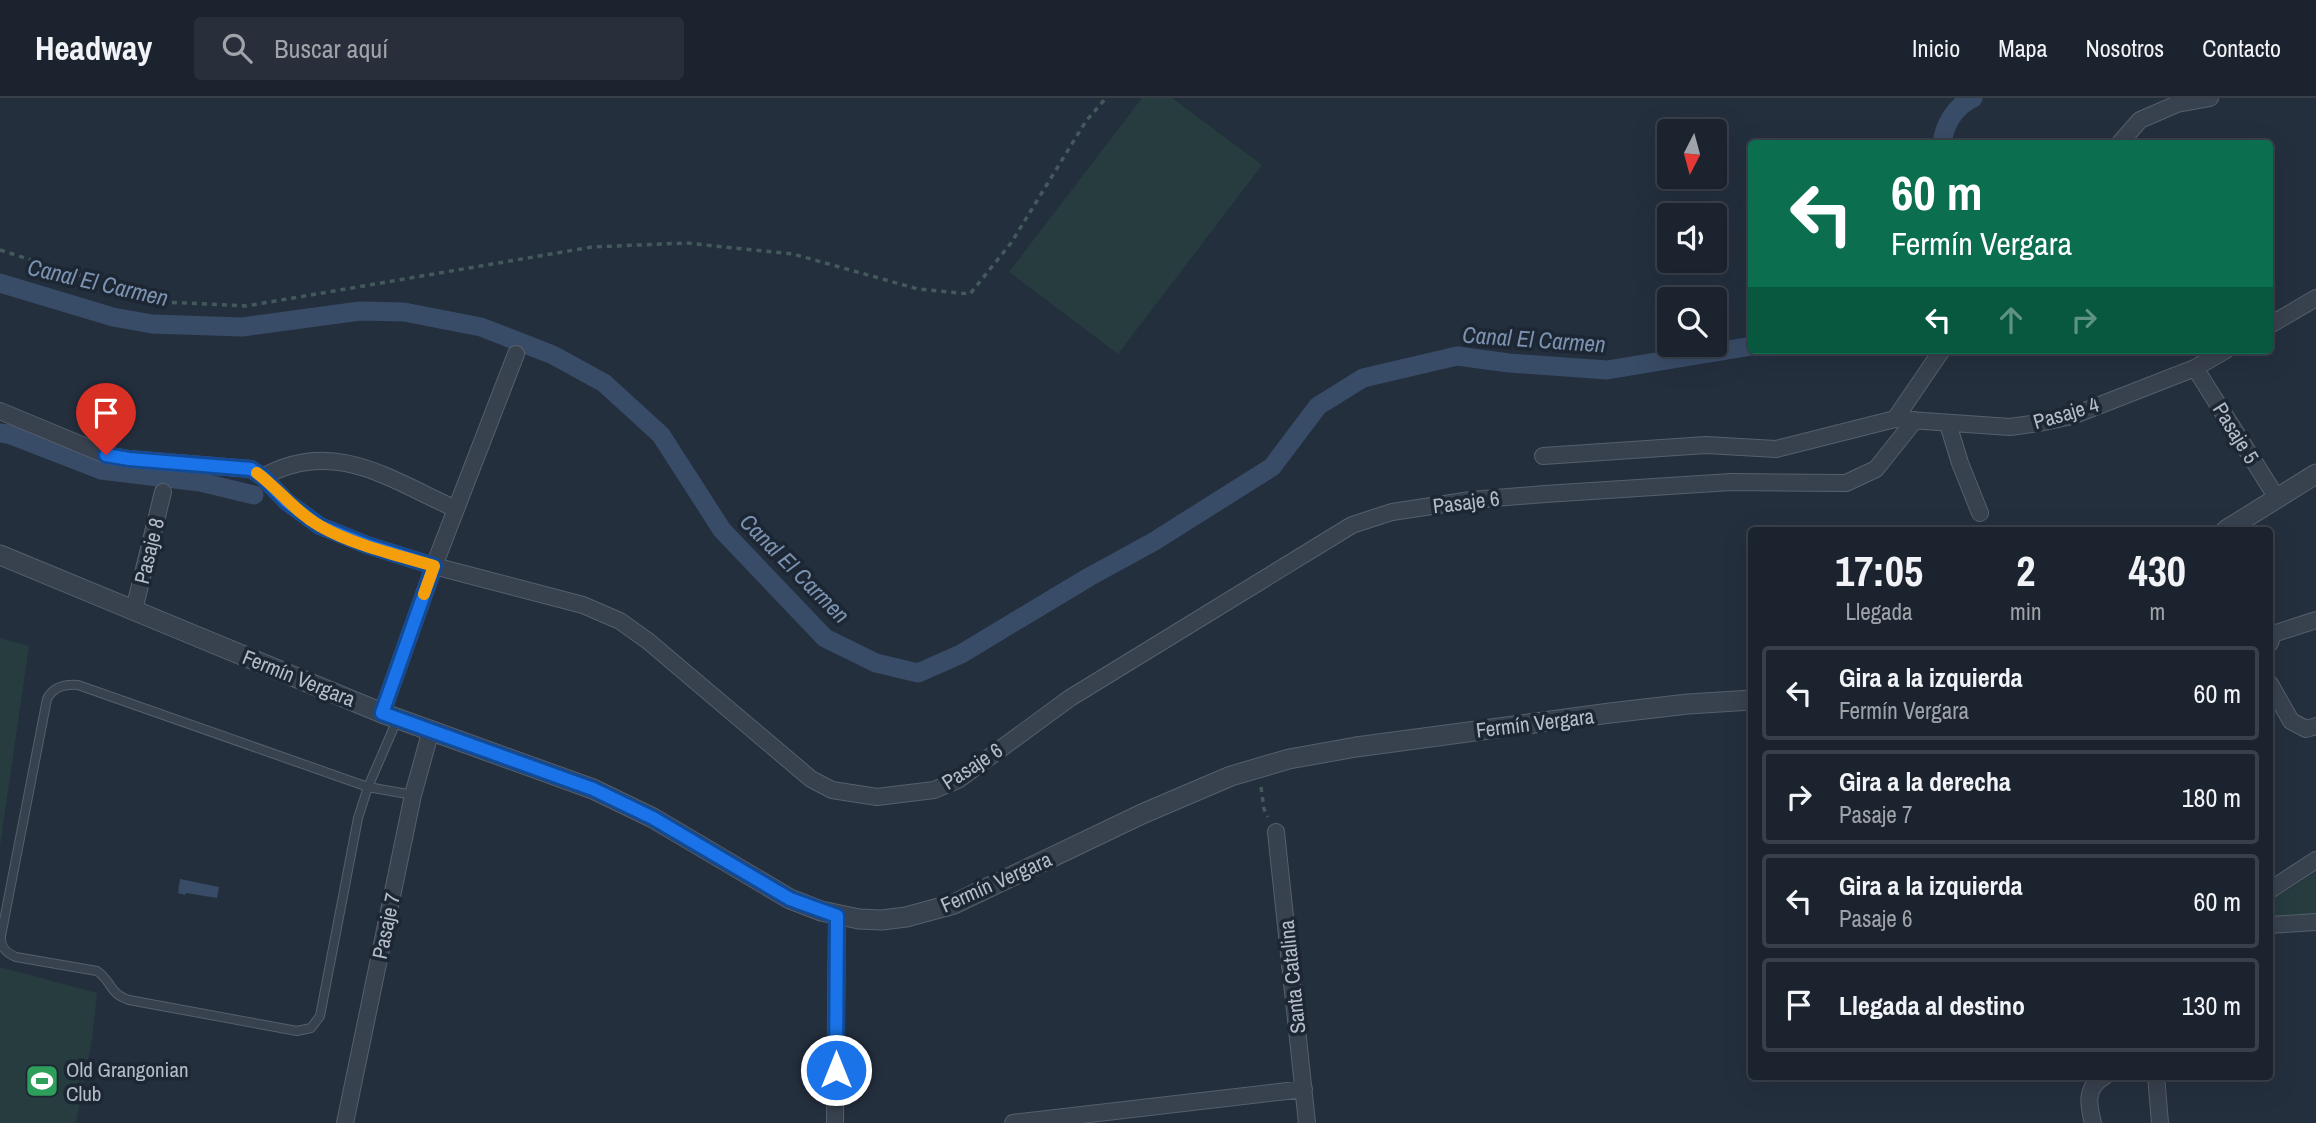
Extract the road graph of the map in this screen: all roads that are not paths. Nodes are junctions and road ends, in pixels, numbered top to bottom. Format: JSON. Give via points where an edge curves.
{"nodes":[{"id":1,"x":2210,"y":98,"type":"edge"},
{"id":2,"x":2122,"y":140,"type":"edge"},
{"id":3,"x":2316,"y":298,"type":"edge"},
{"id":4,"x":2273,"y":323,"type":"edge"},
{"id":5,"x":516,"y":354,"type":"dead end"},
{"id":6,"x":1939,"y":354,"type":"edge"},
{"id":7,"x":2214,"y":354,"type":"edge"},
{"id":8,"x":2195,"y":368,"type":"junction"},
{"id":9,"x":0,"y":411,"type":"edge"},
{"id":10,"x":1895,"y":419,"type":"junction"},
{"id":11,"x":1915,"y":420,"type":"junction"},
{"id":12,"x":1948,"y":424,"type":"junction"},
{"id":13,"x":1543,"y":456,"type":"dead end"},
{"id":14,"x":2316,"y":474,"type":"edge"},
{"id":15,"x":263,"y":477,"type":"junction"},
{"id":16,"x":163,"y":492,"type":"dead end"},
{"id":17,"x":2277,"y":498,"type":"junction"},
{"id":18,"x":456,"y":509,"type":"junction"},
{"id":19,"x":1980,"y":513,"type":"dead end"},
{"id":20,"x":2231,"y":527,"type":"edge"},
{"id":21,"x":0,"y":555,"type":"edge"},
{"id":22,"x":434,"y":566,"type":"junction"},
{"id":23,"x":134,"y":610,"type":"junction"},
{"id":24,"x":2316,"y":620,"type":"edge"},
{"id":25,"x":2273,"y":634,"type":"edge"},
{"id":26,"x":2273,"y":689,"type":"edge"},
{"id":27,"x":1748,"y":699,"type":"edge"},
{"id":28,"x":390,"y":715,"type":"junction"},
{"id":29,"x":2316,"y":726,"type":"edge"},
{"id":30,"x":431,"y":730,"type":"junction"},
{"id":31,"x":368,"y":787,"type":"junction"},
{"id":32,"x":413,"y":794,"type":"junction"},
{"id":33,"x":1276,"y":832,"type":"road end"},
{"id":34,"x":2316,"y":860,"type":"edge"},
{"id":35,"x":2273,"y":888,"type":"edge"},
{"id":36,"x":837,"y":916,"type":"junction"},
{"id":37,"x":2316,"y":922,"type":"edge"},
{"id":38,"x":2273,"y":925,"type":"edge"},
{"id":39,"x":2098,"y":1080,"type":"edge"},
{"id":40,"x":2156,"y":1080,"type":"edge"},
{"id":41,"x":1304,"y":1089,"type":"junction"},
{"id":42,"x":345,"y":1123,"type":"edge"},
{"id":43,"x":835,"y":1123,"type":"edge"},
{"id":44,"x":1013,"y":1123,"type":"edge"},
{"id":45,"x":1307,"y":1123,"type":"edge"},
{"id":46,"x":2093,"y":1123,"type":"edge"},
{"id":47,"x":2160,"y":1123,"type":"edge"}],
"edges":[{"from":1,"to":2,"type":"street","via":[[2177,104],[2140,120]]},
{"from":3,"to":4,"type":"street"},
{"from":5,"to":18,"type":"street"},
{"from":6,"to":10,"type":"street"},
{"from":7,"to":8,"type":"street","name":"Pasaje 4"},
{"from":8,"to":12,"type":"street","name":"Pasaje 4","via":[[2061,419],[2010,427]]},
{"from":8,"to":17,"type":"street","name":"Pasaje 5"},
{"from":9,"to":15,"type":"street","name":"Pasaje 6","via":[[106,455],[232,466],[251,469]]},
{"from":10,"to":11,"type":"street","name":"Pasaje 4"},
{"from":10,"to":13,"type":"street","via":[[1776,449],[1706,445]]},
{"from":11,"to":12,"type":"street","name":"Pasaje 4"},
{"from":11,"to":22,"type":"street","name":"Pasaje 6","via":[[1876,469],[1846,483],[1731,482],[1471,500],[1392,512],[1352,525],[1070,698],[958,780],[934,790],[877,797],[832,790],[811,779],[620,621],[583,605]]},
{"from":12,"to":19,"type":"street"},
{"from":14,"to":17,"type":"street"},
{"from":15,"to":18,"type":"street","via":[[303,462],[335,460],[366,468]]},
{"from":15,"to":22,"type":"street","name":"Pasaje 6","via":[[320,526]]},
{"from":16,"to":23,"type":"street","name":"Pasaje 8"},
{"from":17,"to":20,"type":"street"},
{"from":18,"to":22,"type":"street"},
{"from":21,"to":23,"type":"street","name":"Fermín Vergara"},
{"from":22,"to":28,"type":"street"},
{"from":23,"to":28,"type":"street","name":"Fermín Vergara"},
{"from":24,"to":25,"type":"street"},
{"from":26,"to":29,"type":"street","via":[[2291,721],[2306,729]]},
{"from":27,"to":36,"type":"street","name":"Fermín Vergara","via":[[1299,757],[1219,781],[954,904],[882,920]]},
{"from":28,"to":30,"type":"street","name":"Fermín Vergara"},
{"from":28,"to":31,"type":"lane"},
{"from":30,"to":32,"type":"street","name":"Pasaje 7"},
{"from":30,"to":36,"type":"street","name":"Fermín Vergara","via":[[593,789],[653,818],[790,899]]},
{"from":31,"to":31,"type":"lane","via":[[78,685],[59,687],[47,699],[2,946],[16,957],[97,971],[117,995],[129,1000],[298,1031],[311,1028],[320,1016]]},
{"from":31,"to":32,"type":"lane"},
{"from":32,"to":42,"type":"street","name":"Pasaje 7"},
{"from":33,"to":41,"type":"street","name":"Santa Catalina"},
{"from":34,"to":35,"type":"street"},
{"from":36,"to":43,"type":"street"},
{"from":37,"to":38,"type":"street"},
{"from":39,"to":46,"type":"street","via":[[2089,1092]]},
{"from":40,"to":47,"type":"street"},
{"from":41,"to":44,"type":"street"},
{"from":41,"to":45,"type":"street","name":"Santa Catalina"}]}
